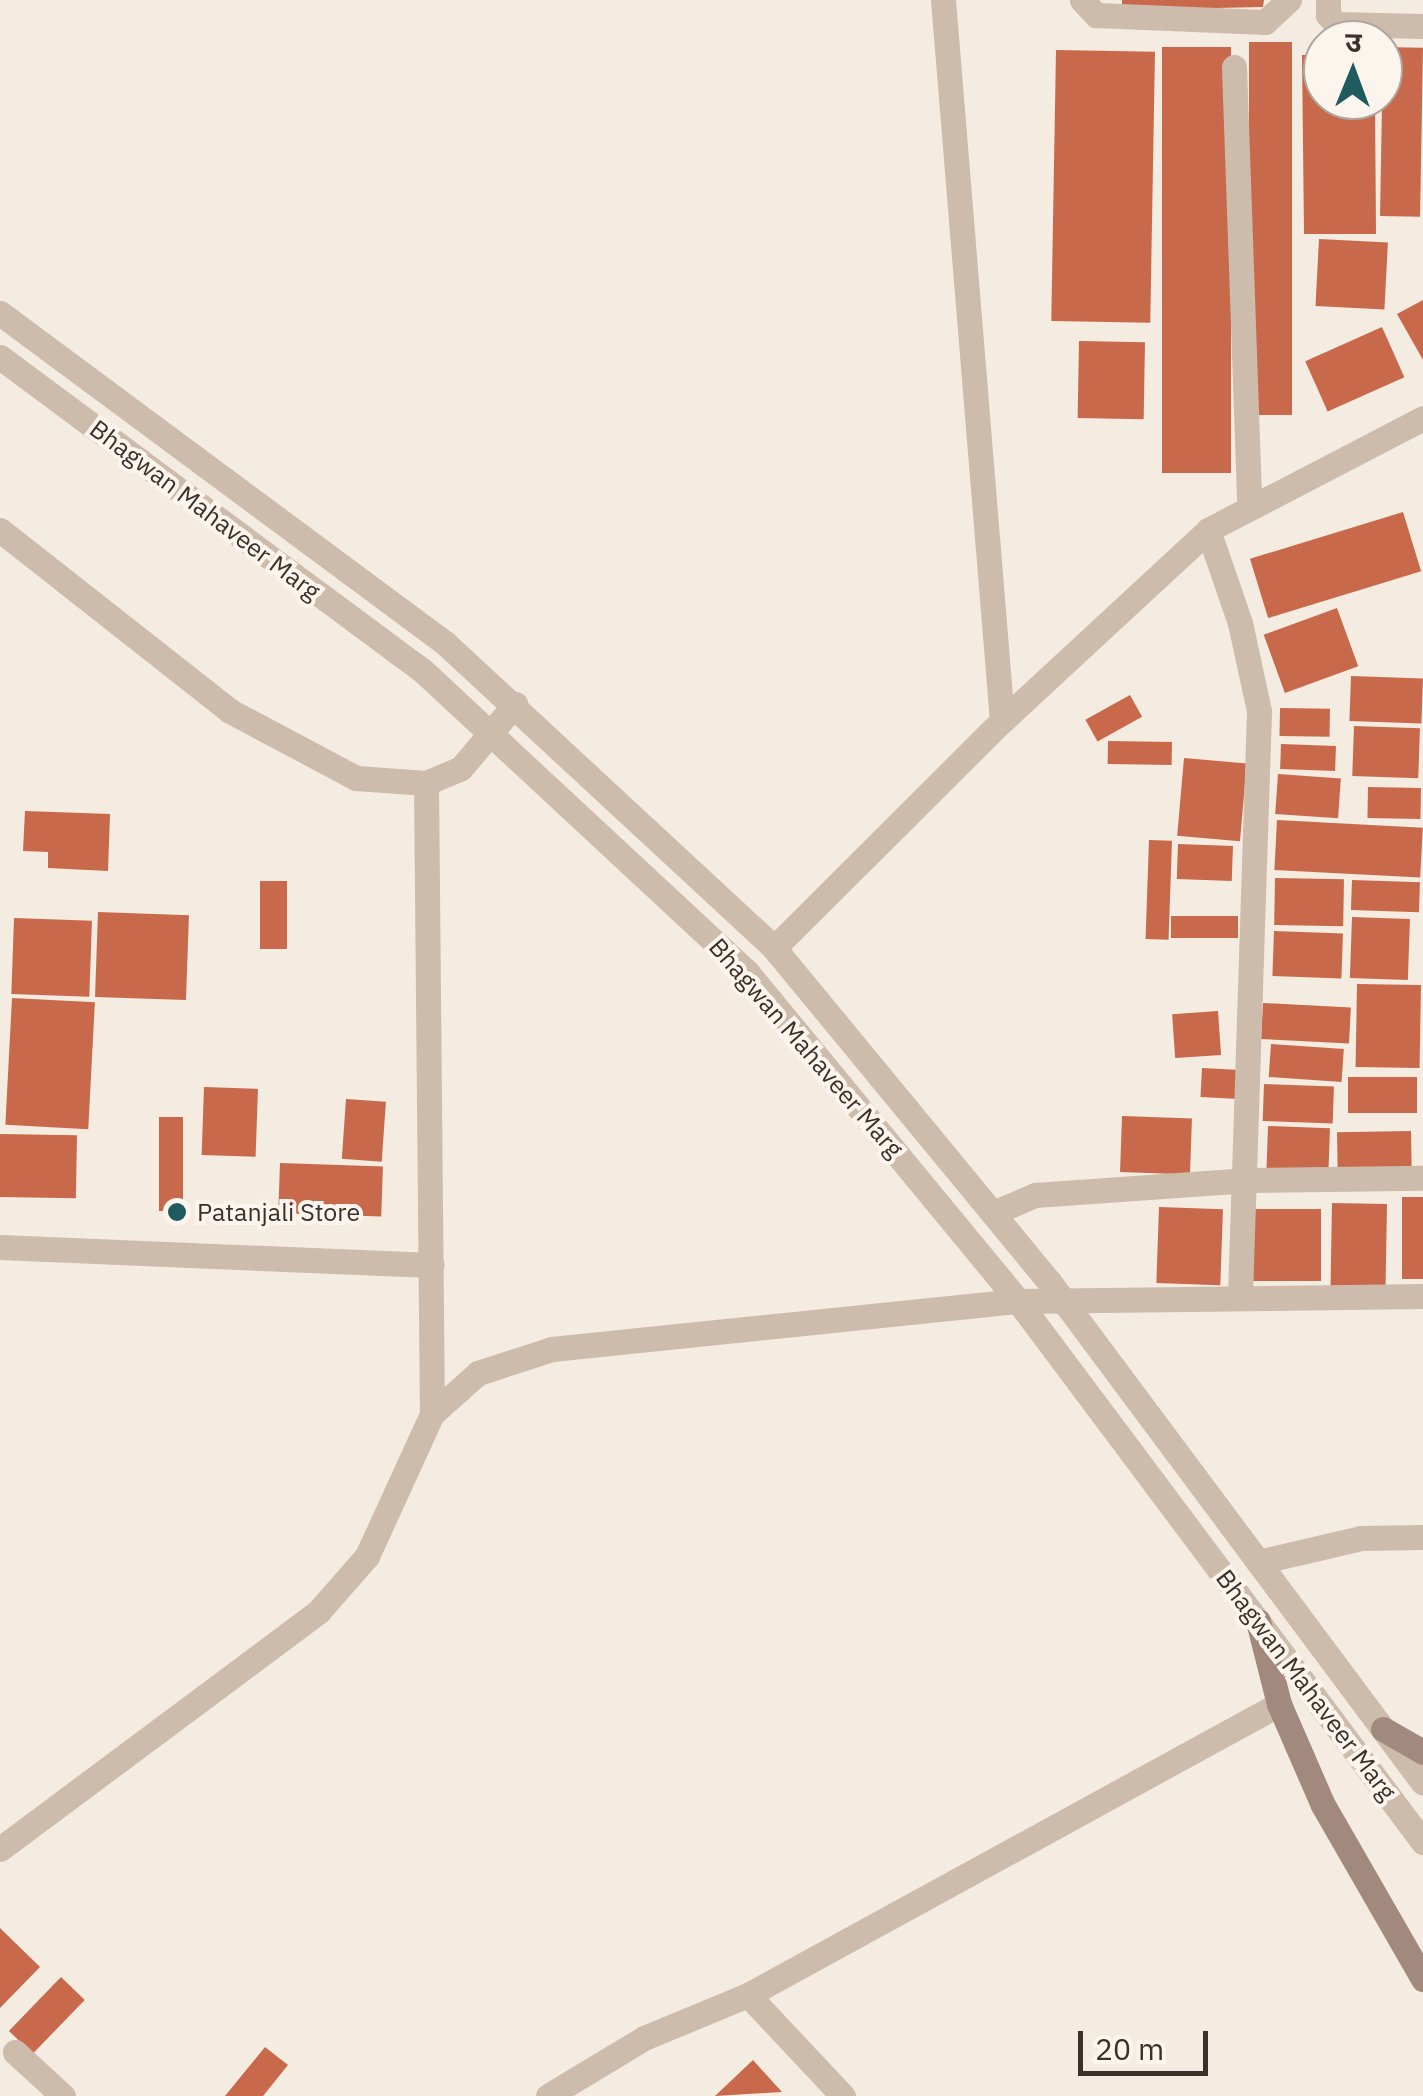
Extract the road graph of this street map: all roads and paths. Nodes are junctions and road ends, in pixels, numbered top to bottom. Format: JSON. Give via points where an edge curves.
{"nodes":[{"id":1,"x":943,"y":0,"type":"edge"},
{"id":2,"x":1082,"y":0,"type":"edge"},
{"id":3,"x":1289,"y":0,"type":"edge"},
{"id":4,"x":1328,"y":0,"type":"edge"},
{"id":5,"x":1423,"y":26,"type":"edge"},
{"id":6,"x":1234,"y":67,"type":"dead end"},
{"id":7,"x":0,"y":313,"type":"edge"},
{"id":8,"x":1,"y":360,"type":"edge"},
{"id":9,"x":1423,"y":418,"type":"edge"},
{"id":10,"x":1249,"y":504,"type":"junction"},
{"id":11,"x":0,"y":530,"type":"edge"},
{"id":12,"x":1208,"y":530,"type":"junction"},
{"id":13,"x":515,"y":704,"type":"junction"},
{"id":14,"x":1002,"y":721,"type":"junction"},
{"id":15,"x":490,"y":731,"type":"junction"},
{"id":16,"x":426,"y":783,"type":"junction"},
{"id":17,"x":774,"y":948,"type":"junction"},
{"id":18,"x":1423,"y":1178,"type":"edge"},
{"id":19,"x":1248,"y":1180,"type":"junction"},
{"id":20,"x":993,"y":1213,"type":"junction"},
{"id":21,"x":0,"y":1247,"type":"edge"},
{"id":22,"x":432,"y":1265,"type":"junction"},
{"id":23,"x":1423,"y":1296,"type":"edge"},
{"id":24,"x":1240,"y":1297,"type":"junction"},
{"id":25,"x":1018,"y":1301,"type":"junction"},
{"id":26,"x":1060,"y":1301,"type":"junction"},
{"id":27,"x":432,"y":1414,"type":"junction"},
{"id":28,"x":1423,"y":1538,"type":"edge"},
{"id":29,"x":1258,"y":1562,"type":"junction"},
{"id":30,"x":1258,"y":1621,"type":"junction"},
{"id":31,"x":1279,"y":1704,"type":"junction"},
{"id":32,"x":1382,"y":1730,"type":"junction"},
{"id":33,"x":1423,"y":1752,"type":"edge"},
{"id":34,"x":1423,"y":1783,"type":"edge"},
{"id":35,"x":1423,"y":1842,"type":"edge"},
{"id":36,"x":0,"y":1849,"type":"edge"},
{"id":37,"x":1423,"y":1979,"type":"edge"},
{"id":38,"x":748,"y":1995,"type":"junction"},
{"id":39,"x":15,"y":2052,"type":"dead end"},
{"id":40,"x":63,"y":2096,"type":"edge"},
{"id":41,"x":548,"y":2096,"type":"edge"},
{"id":42,"x":844,"y":2096,"type":"edge"}],
"edges":[{"from":1,"to":14,"type":"street"},
{"from":2,"to":3,"type":"street","via":[[1096,15],[1266,22]]},
{"from":4,"to":5,"type":"street","via":[[1336,24]]},
{"from":6,"to":10,"type":"street"},
{"from":7,"to":13,"type":"street","name":"Bhagwan Mahaveer Marg","via":[[445,643]]},
{"from":8,"to":15,"type":"street","name":"Bhagwan Mahaveer Marg","via":[[423,670]]},
{"from":9,"to":10,"type":"street"},
{"from":10,"to":12,"type":"street"},
{"from":11,"to":16,"type":"street","via":[[230,711],[281,743],[356,778]]},
{"from":12,"to":14,"type":"street"},
{"from":12,"to":19,"type":"street","via":[[1240,622],[1259,711]]},
{"from":13,"to":15,"type":"street"},
{"from":13,"to":17,"type":"street","name":"Bhagwan Mahaveer Marg"},
{"from":14,"to":17,"type":"street"},
{"from":15,"to":16,"type":"street","via":[[460,768]]},
{"from":15,"to":25,"type":"street","name":"Bhagwan Mahaveer Marg","via":[[747,972]]},
{"from":16,"to":22,"type":"street"},
{"from":17,"to":20,"type":"street","name":"Bhagwan Mahaveer Marg"},
{"from":18,"to":19,"type":"street"},
{"from":19,"to":20,"type":"street","via":[[1035,1195]]},
{"from":19,"to":24,"type":"street"},
{"from":20,"to":26,"type":"street","name":"Bhagwan Mahaveer Marg"},
{"from":21,"to":22,"type":"street"},
{"from":22,"to":27,"type":"street"},
{"from":23,"to":24,"type":"street"},
{"from":24,"to":26,"type":"street"},
{"from":25,"to":26,"type":"street"},
{"from":25,"to":27,"type":"street","via":[[552,1350],[478,1372]]},
{"from":25,"to":30,"type":"street","name":"Bhagwan Mahaveer Marg"},
{"from":26,"to":29,"type":"street","name":"Bhagwan Mahaveer Marg"},
{"from":27,"to":36,"type":"street","via":[[367,1556],[319,1611]]},
{"from":28,"to":29,"type":"street","via":[[1360,1538]]},
{"from":29,"to":32,"type":"street","name":"Bhagwan Mahaveer Marg"},
{"from":30,"to":31,"type":"main road"},
{"from":30,"to":35,"type":"street","name":"Bhagwan Mahaveer Marg"},
{"from":31,"to":37,"type":"main road","via":[[1323,1805]]},
{"from":31,"to":38,"type":"street"},
{"from":32,"to":33,"type":"main road"},
{"from":32,"to":34,"type":"street","name":"Bhagwan Mahaveer Marg"},
{"from":38,"to":41,"type":"street","via":[[644,2038]]},
{"from":38,"to":42,"type":"street"},
{"from":39,"to":40,"type":"street"}]}
